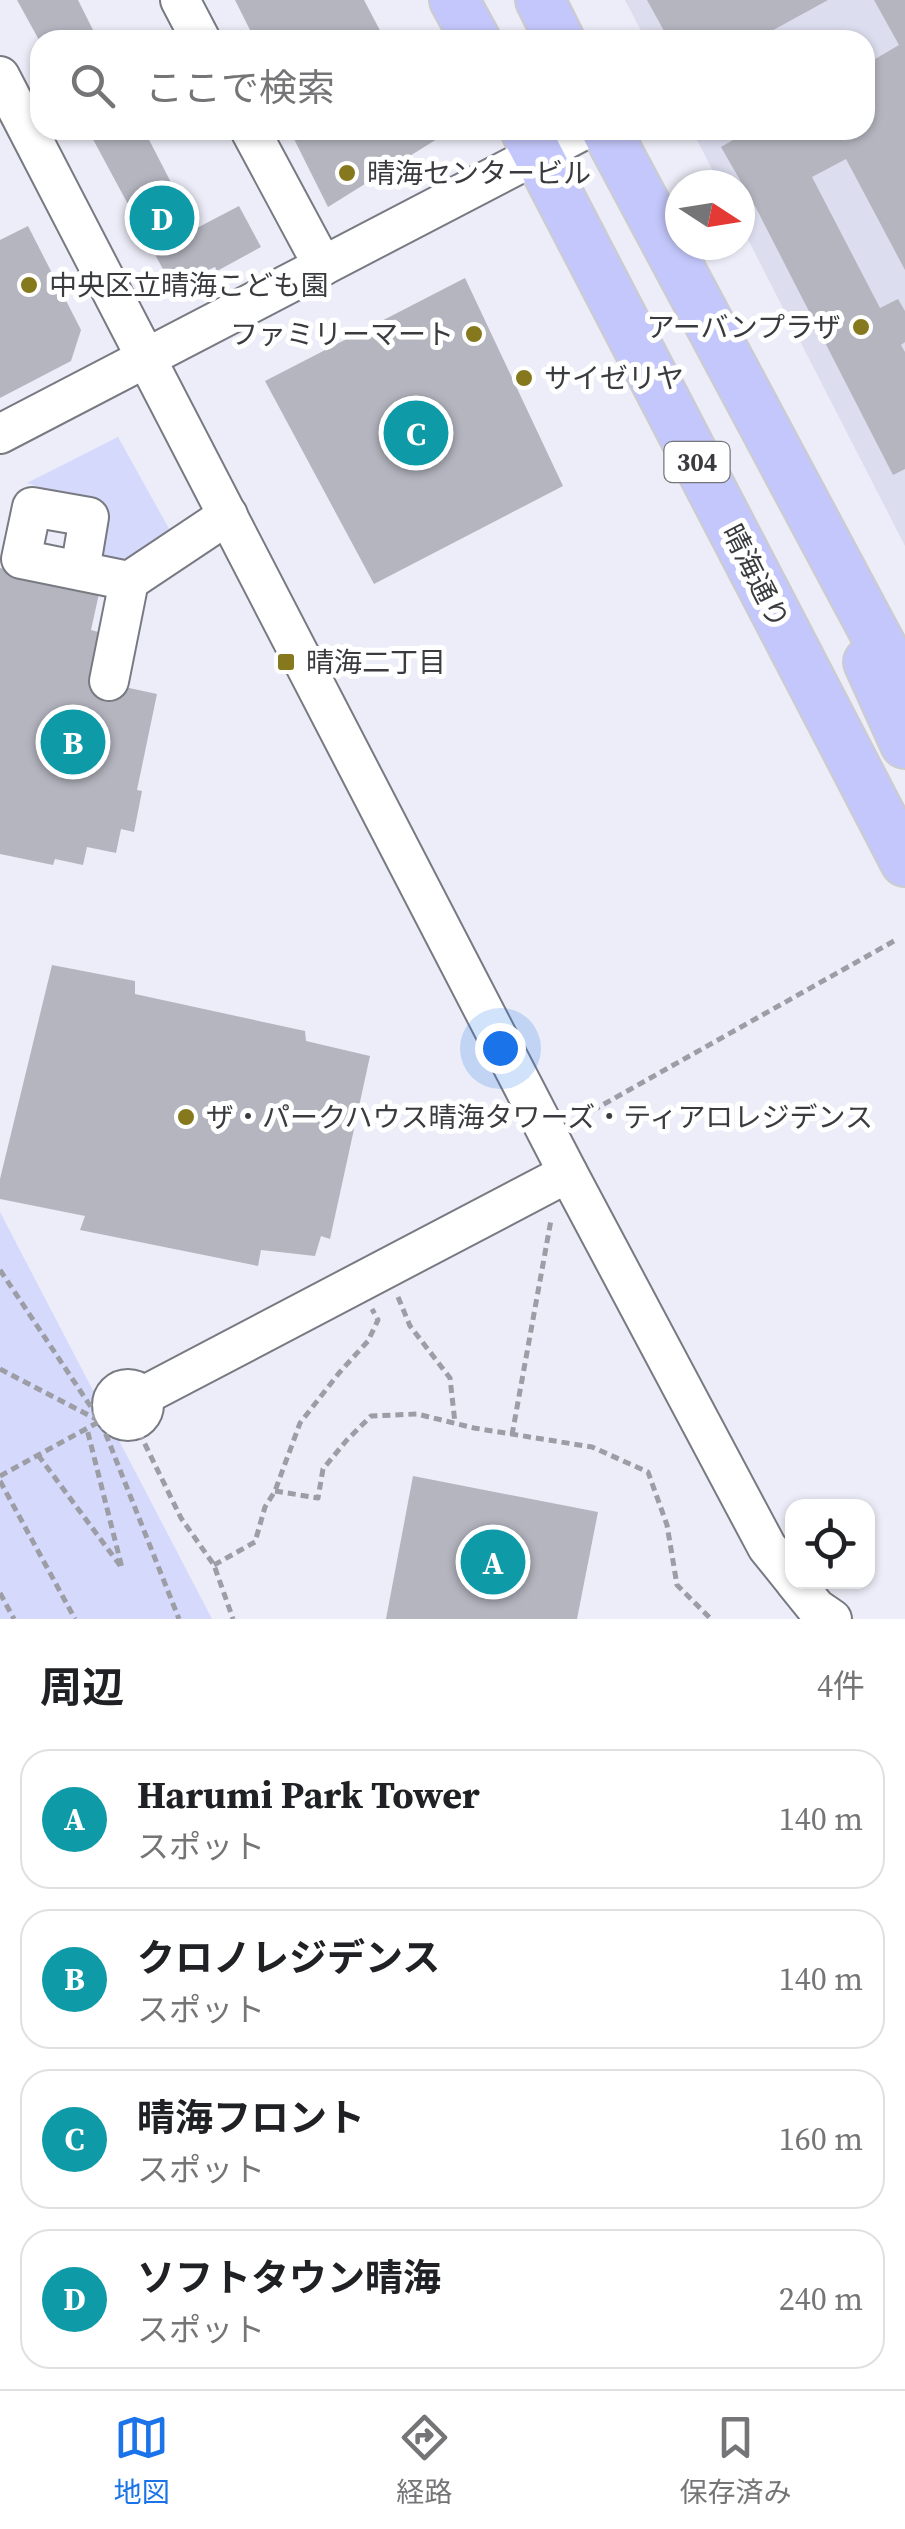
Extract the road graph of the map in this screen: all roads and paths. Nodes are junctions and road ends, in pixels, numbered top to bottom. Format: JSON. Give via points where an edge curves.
{"nodes":[{"id":1,"x":180,"y":0,"type":"edge"},
{"id":2,"x":454,"y":0,"type":"edge"},
{"id":3,"x":540,"y":0,"type":"edge"},
{"id":4,"x":196,"y":30,"type":"edge"},
{"id":5,"x":470,"y":30,"type":"edge"},
{"id":6,"x":555,"y":30,"type":"edge"},
{"id":7,"x":0,"y":76,"type":"edge"},
{"id":8,"x":30,"y":134,"type":"edge"},
{"id":9,"x":33,"y":140,"type":"edge"},
{"id":10,"x":255,"y":140,"type":"edge"},
{"id":11,"x":611,"y":140,"type":"edge"},
{"id":12,"x":531,"y":142,"type":"edge"},
{"id":13,"x":323,"y":266,"type":"junction"},
{"id":14,"x":146,"y":357,"type":"junction"},
{"id":15,"x":0,"y":434,"type":"edge"},
{"id":16,"x":772,"y":444,"type":"junction"},
{"id":17,"x":228,"y":516,"type":"junction"},
{"id":18,"x":80,"y":571,"type":"dead end"},
{"id":19,"x":129,"y":581,"type":"junction"},
{"id":20,"x":109,"y":682,"type":"dead end"},
{"id":21,"x":905,"y":690,"type":"edge"},
{"id":22,"x":905,"y":745,"type":"edge"},
{"id":23,"x":857,"y":770,"type":"junction"},
{"id":24,"x":905,"y":862,"type":"edge"},
{"id":25,"x":894,"y":941,"type":"dead end"},
{"id":26,"x":581,"y":1118,"type":"dead end"},
{"id":27,"x":568,"y":1173,"type":"junction"},
{"id":28,"x":551,"y":1220,"type":"dead end"},
{"id":29,"x":0,"y":1270,"type":"edge"},
{"id":30,"x":394,"y":1290,"type":"dead end"},
{"id":31,"x":369,"y":1304,"type":"dead end"},
{"id":32,"x":0,"y":1369,"type":"edge"},
{"id":33,"x":117,"y":1418,"type":"junction"},
{"id":34,"x":455,"y":1423,"type":"junction"},
{"id":35,"x":512,"y":1434,"type":"junction"},
{"id":36,"x":38,"y":1455,"type":"junction"},
{"id":37,"x":0,"y":1478,"type":"edge"},
{"id":38,"x":275,"y":1492,"type":"junction"},
{"id":39,"x":214,"y":1565,"type":"junction"},
{"id":40,"x":785,"y":1569,"type":"edge"},
{"id":41,"x":801,"y":1589,"type":"edge"},
{"id":42,"x":0,"y":1593,"type":"edge"},
{"id":43,"x":14,"y":1619,"type":"edge"},
{"id":44,"x":74,"y":1619,"type":"edge"},
{"id":45,"x":179,"y":1619,"type":"edge"},
{"id":46,"x":233,"y":1619,"type":"edge"},
{"id":47,"x":711,"y":1619,"type":"edge"},
{"id":48,"x":832,"y":1619,"type":"edge"}],
"edges":[{"from":1,"to":4,"type":"street"},
{"from":2,"to":5,"type":"main road"},
{"from":3,"to":6,"type":"main road"},
{"from":7,"to":8,"type":"street"},
{"from":9,"to":14,"type":"street"},
{"from":10,"to":13,"type":"street"},
{"from":11,"to":16,"type":"main road","number":"304"},
{"from":12,"to":13,"type":"street"},
{"from":12,"to":23,"type":"main road","name":"晴海通り","number":"304"},
{"from":13,"to":14,"type":"street"},
{"from":14,"to":15,"type":"street"},
{"from":14,"to":17,"type":"street"},
{"from":16,"to":21,"type":"main road","number":"304"},
{"from":16,"to":22,"type":"main road","number":"304"},
{"from":17,"to":19,"type":"street"},
{"from":17,"to":27,"type":"street"},
{"from":18,"to":19,"type":"street"},
{"from":19,"to":20,"type":"street"},
{"from":22,"to":23,"type":"street"},
{"from":23,"to":24,"type":"main road","name":"晴海通り","number":"304"},
{"from":25,"to":26,"type":"path"},
{"from":27,"to":33,"type":"street"},
{"from":27,"to":40,"type":"street"},
{"from":28,"to":35,"type":"path"},
{"from":29,"to":33,"type":"path"},
{"from":30,"to":34,"type":"path","via":[[410,1326],[450,1378]]},
{"from":31,"to":38,"type":"path","via":[[378,1320],[368,1341],[300,1423]]},
{"from":32,"to":33,"type":"path"},
{"from":33,"to":36,"type":"path"},
{"from":33,"to":36,"type":"path","via":[[122,1568]]},
{"from":33,"to":39,"type":"path"},
{"from":33,"to":45,"type":"path"},
{"from":34,"to":35,"type":"path"},
{"from":34,"to":38,"type":"path","via":[[417,1414],[372,1416],[324,1468],[318,1498]]},
{"from":35,"to":47,"type":"path","via":[[592,1447],[648,1472],[667,1525],[677,1585]]},
{"from":36,"to":37,"type":"path"},
{"from":37,"to":44,"type":"path"},
{"from":38,"to":39,"type":"path","via":[[255,1542]]},
{"from":39,"to":46,"type":"path"},
{"from":41,"to":48,"type":"street"},
{"from":42,"to":43,"type":"path"}]}
